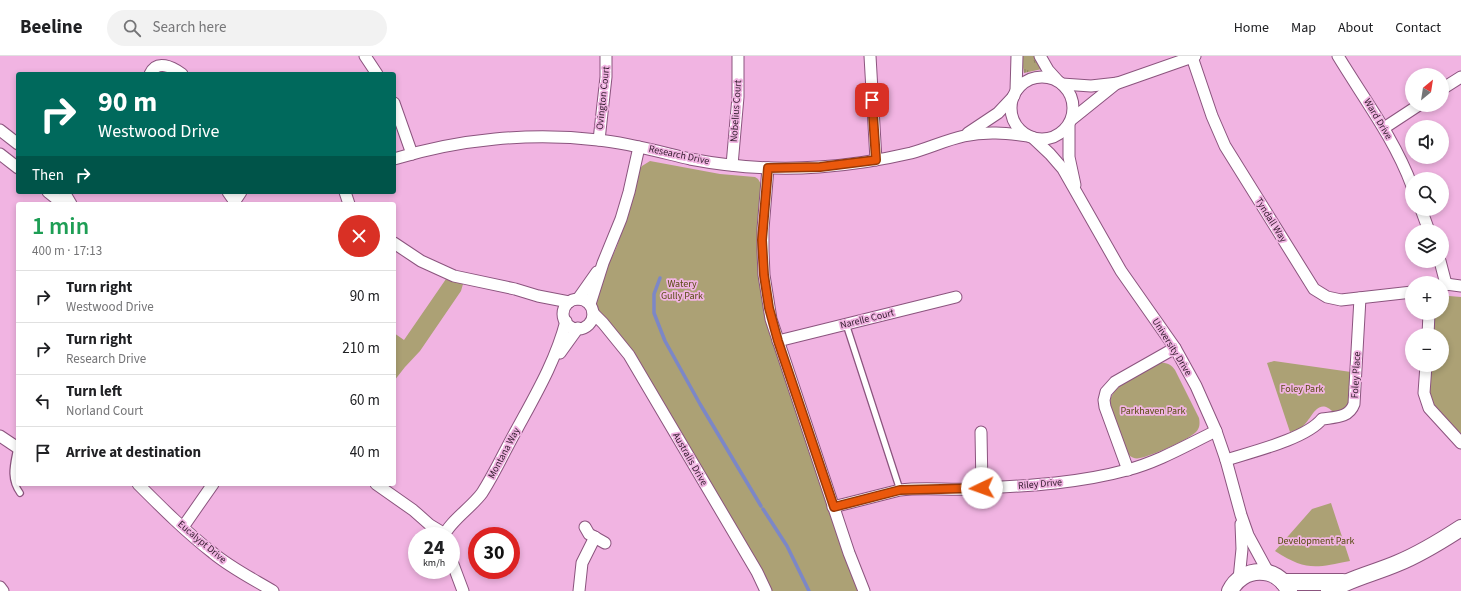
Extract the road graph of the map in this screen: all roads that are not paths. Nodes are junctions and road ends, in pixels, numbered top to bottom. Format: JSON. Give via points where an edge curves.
{"nodes":[{"id":1,"x":365,"y":56,"type":"edge"},
{"id":2,"x":606,"y":56,"type":"edge"},
{"id":3,"x":738,"y":56,"type":"edge"},
{"id":4,"x":870,"y":56,"type":"edge"},
{"id":5,"x":1017,"y":56,"type":"edge"},
{"id":6,"x":1040,"y":56,"type":"edge"},
{"id":7,"x":1338,"y":56,"type":"edge"},
{"id":8,"x":1193,"y":57,"type":"edge"},
{"id":9,"x":151,"y":72,"type":"edge"},
{"id":10,"x":179,"y":72,"type":"edge"},
{"id":11,"x":376,"y":72,"type":"edge"},
{"id":12,"x":1461,"y":77,"type":"edge"},
{"id":13,"x":1061,"y":83,"type":"junction"},
{"id":14,"x":1118,"y":83,"type":"junction"},
{"id":15,"x":1449,"y":85,"type":"edge"},
{"id":16,"x":1015,"y":94,"type":"junction"},
{"id":17,"x":396,"y":109,"type":"edge"},
{"id":18,"x":1408,"y":112,"type":"edge"},
{"id":19,"x":1070,"y":122,"type":"junction"},
{"id":20,"x":1384,"y":128,"type":"junction"},
{"id":21,"x":0,"y":130,"type":"edge"},
{"id":22,"x":963,"y":136,"type":"junction"},
{"id":23,"x":1030,"y":137,"type":"junction"},
{"id":24,"x":599,"y":140,"type":"junction"},
{"id":25,"x":16,"y":142,"type":"edge"},
{"id":26,"x":639,"y":147,"type":"junction"},
{"id":27,"x":0,"y":154,"type":"edge"},
{"id":28,"x":412,"y":154,"type":"junction"},
{"id":29,"x":396,"y":158,"type":"edge"},
{"id":30,"x":876,"y":160,"type":"junction"},
{"id":31,"x":732,"y":165,"type":"junction"},
{"id":32,"x":16,"y":166,"type":"edge"},
{"id":33,"x":768,"y":168,"type":"junction"},
{"id":34,"x":1407,"y":172,"type":"edge"},
{"id":35,"x":1076,"y":191,"type":"junction"},
{"id":36,"x":50,"y":194,"type":"edge"},
{"id":37,"x":60,"y":202,"type":"edge"},
{"id":38,"x":396,"y":244,"type":"edge"},
{"id":39,"x":604,"y":263,"type":"junction"},
{"id":40,"x":1449,"y":285,"type":"edge"},
{"id":41,"x":1461,"y":286,"type":"edge"},
{"id":42,"x":1405,"y":293,"type":"edge"},
{"id":43,"x":538,"y":296,"type":"junction"},
{"id":44,"x":956,"y":297,"type":"dead end"},
{"id":45,"x":1360,"y":298,"type":"junction"},
{"id":46,"x":574,"y":300,"type":"junction"},
{"id":47,"x":591,"y":308,"type":"junction"},
{"id":48,"x":565,"y":318,"type":"junction"},
{"id":49,"x":846,"y":324,"type":"junction"},
{"id":50,"x":582,"y":327,"type":"junction"},
{"id":51,"x":613,"y":335,"type":"junction"},
{"id":52,"x":778,"y":341,"type":"junction"},
{"id":53,"x":1175,"y":348,"type":"junction"},
{"id":54,"x":553,"y":361,"type":"junction"},
{"id":55,"x":1426,"y":372,"type":"edge"},
{"id":56,"x":1216,"y":431,"type":"junction"},
{"id":57,"x":981,"y":432,"type":"dead end"},
{"id":58,"x":0,"y":436,"type":"edge"},
{"id":59,"x":1461,"y":443,"type":"edge"},
{"id":60,"x":16,"y":447,"type":"edge"},
{"id":61,"x":16,"y":456,"type":"edge"},
{"id":62,"x":1226,"y":460,"type":"junction"},
{"id":63,"x":1128,"y":470,"type":"junction"},
{"id":64,"x":140,"y":486,"type":"edge"},
{"id":65,"x":212,"y":486,"type":"edge"},
{"id":66,"x":379,"y":486,"type":"edge"},
{"id":67,"x":982,"y":488,"type":"junction"},
{"id":68,"x":900,"y":490,"type":"junction"},
{"id":69,"x":20,"y":493,"type":"dead end"},
{"id":70,"x":834,"y":507,"type":"junction"},
{"id":71,"x":1240,"y":515,"type":"junction"},
{"id":72,"x":432,"y":527,"type":"edge"},
{"id":73,"x":450,"y":527,"type":"edge"},
{"id":74,"x":585,"y":527,"type":"dead end"},
{"id":75,"x":183,"y":528,"type":"junction"},
{"id":76,"x":1461,"y":528,"type":"edge"},
{"id":77,"x":595,"y":537,"type":"junction"},
{"id":78,"x":605,"y":543,"type":"dead end"},
{"id":79,"x":1268,"y":572,"type":"junction"},
{"id":80,"x":458,"y":579,"type":"edge"},
{"id":81,"x":1345,"y":582,"type":"junction"},
{"id":82,"x":1235,"y":585,"type":"edge"},
{"id":83,"x":0,"y":586,"type":"edge"},
{"id":84,"x":1286,"y":586,"type":"edge"},
{"id":85,"x":765,"y":589,"type":"edge"},
{"id":86,"x":3,"y":591,"type":"edge"},
{"id":87,"x":273,"y":591,"type":"edge"},
{"id":88,"x":463,"y":591,"type":"edge"},
{"id":89,"x":579,"y":591,"type":"edge"},
{"id":90,"x":864,"y":591,"type":"edge"},
{"id":91,"x":1329,"y":591,"type":"edge"}],
"edges":[{"from":1,"to":11,"type":"street"},
{"from":2,"to":24,"type":"street","name":"Ovington Court"},
{"from":3,"to":31,"type":"street","name":"Nobelius Court","via":[[738,96]]},
{"from":4,"to":30,"type":"street"},
{"from":5,"to":16,"type":"street"},
{"from":6,"to":13,"type":"street","via":[[1048,70]]},
{"from":7,"to":20,"type":"street","name":"Ward Drive"},
{"from":8,"to":14,"type":"street"},
{"from":8,"to":45,"type":"street","name":"Tyndall Way","via":[[1212,116],[1225,146],[1314,289],[1327,298]]},
{"from":9,"to":10,"type":"street","via":[[161,65],[172,67]]},
{"from":12,"to":15,"type":"street"},
{"from":13,"to":14,"type":"street","via":[[1091,86]]},
{"from":13,"to":16,"type":"street","via":[[1039,77],[1026,82]]},
{"from":13,"to":19,"type":"street","via":[[1073,104]]},
{"from":14,"to":19,"type":"street"},
{"from":16,"to":22,"type":"street","name":"Research Drive","via":[[994,116]]},
{"from":16,"to":23,"type":"street","via":[[1011,104],[1013,119],[1016,126]]},
{"from":17,"to":28,"type":"street"},
{"from":18,"to":20,"type":"street"},
{"from":19,"to":23,"type":"street","via":[[1061,134],[1050,139]]},
{"from":19,"to":35,"type":"street","name":"University Drive","via":[[1069,157]]},
{"from":20,"to":34,"type":"street","name":"Ward Drive"},
{"from":21,"to":25,"type":"street"},
{"from":22,"to":23,"type":"street","name":"Research Drive","via":[[991,132]]},
{"from":22,"to":30,"type":"street","name":"Research Drive","via":[[913,152]]},
{"from":23,"to":35,"type":"street","name":"University Drive","via":[[1058,162]]},
{"from":24,"to":26,"type":"street","name":"Research Drive"},
{"from":24,"to":28,"type":"street","name":"Research Drive","via":[[546,137],[490,140],[444,146]]},
{"from":26,"to":31,"type":"street","name":"Research Drive"},
{"from":26,"to":39,"type":"street","via":[[629,192]]},
{"from":27,"to":32,"type":"street"},
{"from":28,"to":29,"type":"street","name":"Research Drive"},
{"from":30,"to":33,"type":"street","name":"Research Drive","via":[[820,167]]},
{"from":31,"to":33,"type":"street","name":"Research Drive"},
{"from":33,"to":52,"type":"street","via":[[762,229],[763,263],[771,319]]},
{"from":35,"to":53,"type":"street","name":"University Drive","via":[[1122,271]]},
{"from":36,"to":37,"type":"street"},
{"from":38,"to":43,"type":"street","via":[[421,261],[454,276]]},
{"from":39,"to":46,"type":"street"},
{"from":39,"to":47,"type":"street"},
{"from":40,"to":41,"type":"street"},
{"from":42,"to":45,"type":"street","name":"Tyndall Way"},
{"from":43,"to":46,"type":"street"},
{"from":43,"to":48,"type":"street"},
{"from":44,"to":49,"type":"street","name":"Narelle Court"},
{"from":45,"to":62,"type":"street","name":"Foley Place","via":[[1352,408],[1344,416],[1322,419],[1318,425],[1302,435]]},
{"from":46,"to":47,"type":"street","via":[[585,300]]},
{"from":46,"to":48,"type":"street","via":[[565,307]]},
{"from":47,"to":50,"type":"street","via":[[591,321]]},
{"from":47,"to":51,"type":"street","name":"Australis Drive"},
{"from":48,"to":50,"type":"street","via":[[571,326]]},
{"from":48,"to":54,"type":"street","name":"Montana Way"},
{"from":49,"to":52,"type":"street","name":"Narelle Court"},
{"from":49,"to":68,"type":"lane"},
{"from":50,"to":51,"type":"street","name":"Australis Drive","via":[[596,328]]},
{"from":50,"to":54,"type":"street","name":"Montana Way"},
{"from":51,"to":85,"type":"street","name":"Australis Drive","via":[[648,386]]},
{"from":52,"to":70,"type":"street"},
{"from":53,"to":56,"type":"street","name":"University Drive"},
{"from":53,"to":63,"type":"street","via":[[1115,382],[1104,396],[1105,407]]},
{"from":54,"to":73,"type":"street","name":"Montana Way","via":[[485,487]]},
{"from":55,"to":59,"type":"street","via":[[1424,393],[1429,408]]},
{"from":56,"to":62,"type":"street","name":"University Drive"},
{"from":56,"to":63,"type":"street","name":"Riley Drive"},
{"from":57,"to":67,"type":"street"},
{"from":58,"to":60,"type":"street"},
{"from":61,"to":69,"type":"lane","via":[[13,476]]},
{"from":62,"to":71,"type":"street","name":"University Drive"},
{"from":63,"to":67,"type":"street","name":"Riley Drive","via":[[1051,484]]},
{"from":64,"to":75,"type":"street","name":"Eucalypt Drive"},
{"from":65,"to":75,"type":"street"},
{"from":66,"to":72,"type":"street"},
{"from":67,"to":68,"type":"street","name":"Riley Drive"},
{"from":68,"to":70,"type":"street","name":"Riley Drive"},
{"from":70,"to":90,"type":"street"},
{"from":71,"to":79,"type":"street","name":"University Drive"},
{"from":71,"to":82,"type":"street","name":"University Drive","via":[[1242,549]]},
{"from":74,"to":77,"type":"street"},
{"from":75,"to":87,"type":"street","name":"Eucalypt Drive","via":[[222,560]]},
{"from":76,"to":81,"type":"street","via":[[1424,551]]},
{"from":77,"to":78,"type":"street"},
{"from":77,"to":89,"type":"street","via":[[582,563]]},
{"from":79,"to":82,"type":"street","via":[[1256,571],[1244,575]]},
{"from":79,"to":84,"type":"street","via":[[1274,574]]},
{"from":80,"to":88,"type":"street"},
{"from":81,"to":84,"type":"street"},
{"from":81,"to":91,"type":"street"},
{"from":83,"to":86,"type":"street"}]}
